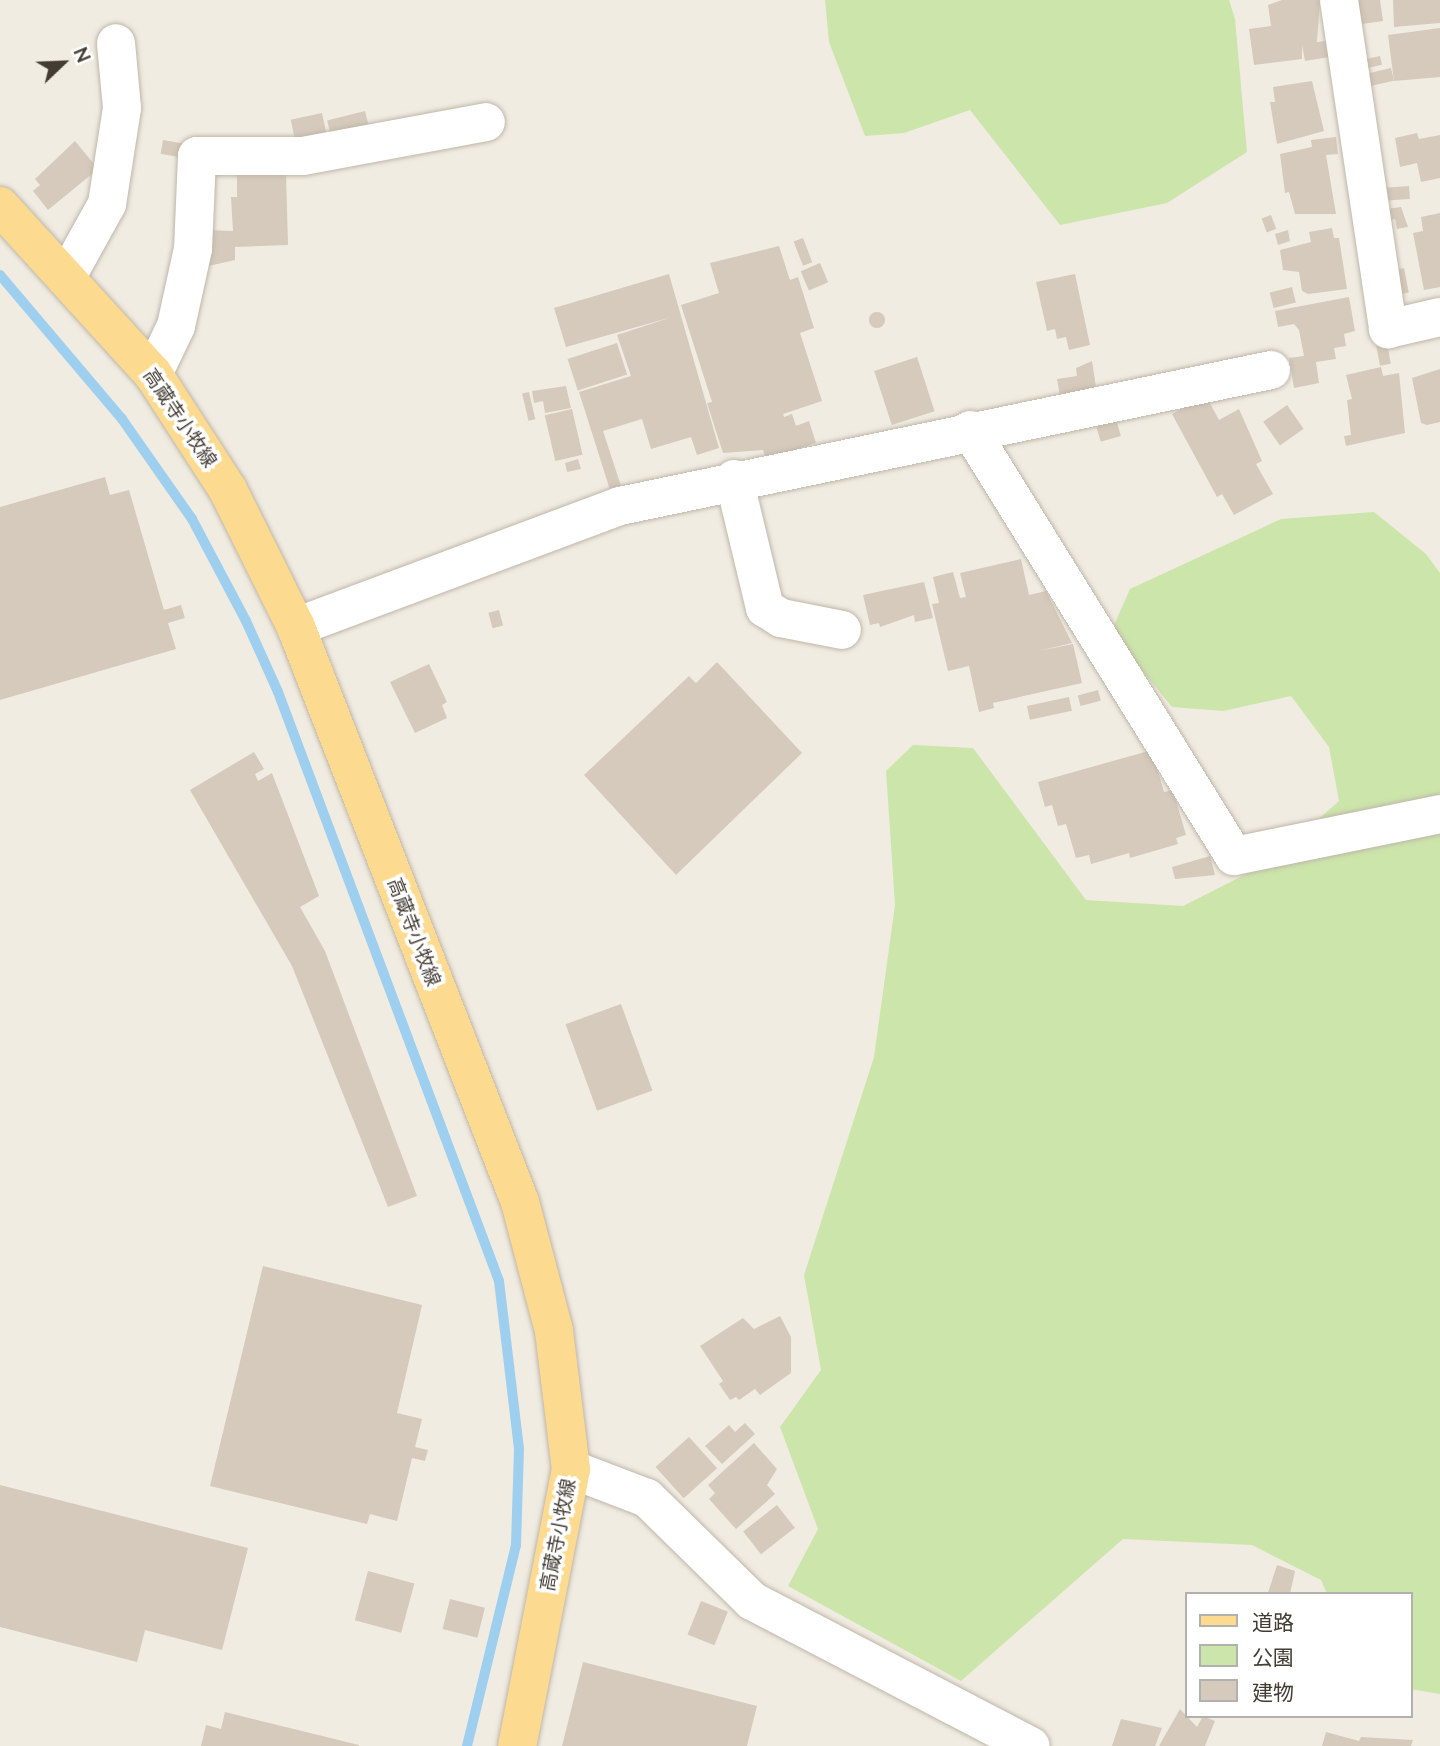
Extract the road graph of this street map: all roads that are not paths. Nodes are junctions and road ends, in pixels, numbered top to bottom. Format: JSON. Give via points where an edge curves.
{"nodes":[{"id":1,"x":1339,"y":0,"type":"edge"},
{"id":2,"x":116,"y":43,"type":"dead end"},
{"id":3,"x":485,"y":122,"type":"dead end"},
{"id":4,"x":0,"y":206,"type":"edge"},
{"id":5,"x":66,"y":278,"type":"junction"},
{"id":6,"x":1440,"y":317,"type":"edge"},
{"id":7,"x":1271,"y":370,"type":"dead end"},
{"id":8,"x":153,"y":374,"type":"junction"},
{"id":9,"x":970,"y":430,"type":"junction"},
{"id":10,"x":734,"y":479,"type":"junction"},
{"id":11,"x":296,"y":627,"type":"junction"},
{"id":12,"x":842,"y":630,"type":"dead end"},
{"id":13,"x":1440,"y":814,"type":"edge"},
{"id":14,"x":571,"y":1469,"type":"junction"},
{"id":15,"x":517,"y":1746,"type":"edge"},
{"id":16,"x":1030,"y":1746,"type":"edge"}],
"edges":[{"from":1,"to":6,"type":"street","via":[[1388,328]]},
{"from":2,"to":5,"type":"street","via":[[122,108],[107,204]]},
{"from":3,"to":8,"type":"street","via":[[303,156],[197,156],[193,248],[176,326]]},
{"from":4,"to":5,"type":"main road","name":"高蔵寺小牧線"},
{"from":5,"to":8,"type":"main road","name":"高蔵寺小牧線"},
{"from":7,"to":9,"type":"street"},
{"from":8,"to":11,"type":"main road","name":"高蔵寺小牧線","via":[[228,490]]},
{"from":9,"to":10,"type":"street"},
{"from":9,"to":13,"type":"street","via":[[1234,856]]},
{"from":10,"to":11,"type":"street","via":[[620,506]]},
{"from":10,"to":12,"type":"street","via":[[765,608],[781,618]]},
{"from":11,"to":14,"type":"main road","name":"高蔵寺小牧線","via":[[520,1202],[554,1331]]},
{"from":14,"to":15,"type":"main road","name":"高蔵寺小牧線"},
{"from":14,"to":16,"type":"street","via":[[647,1498],[752,1601]]}]}
